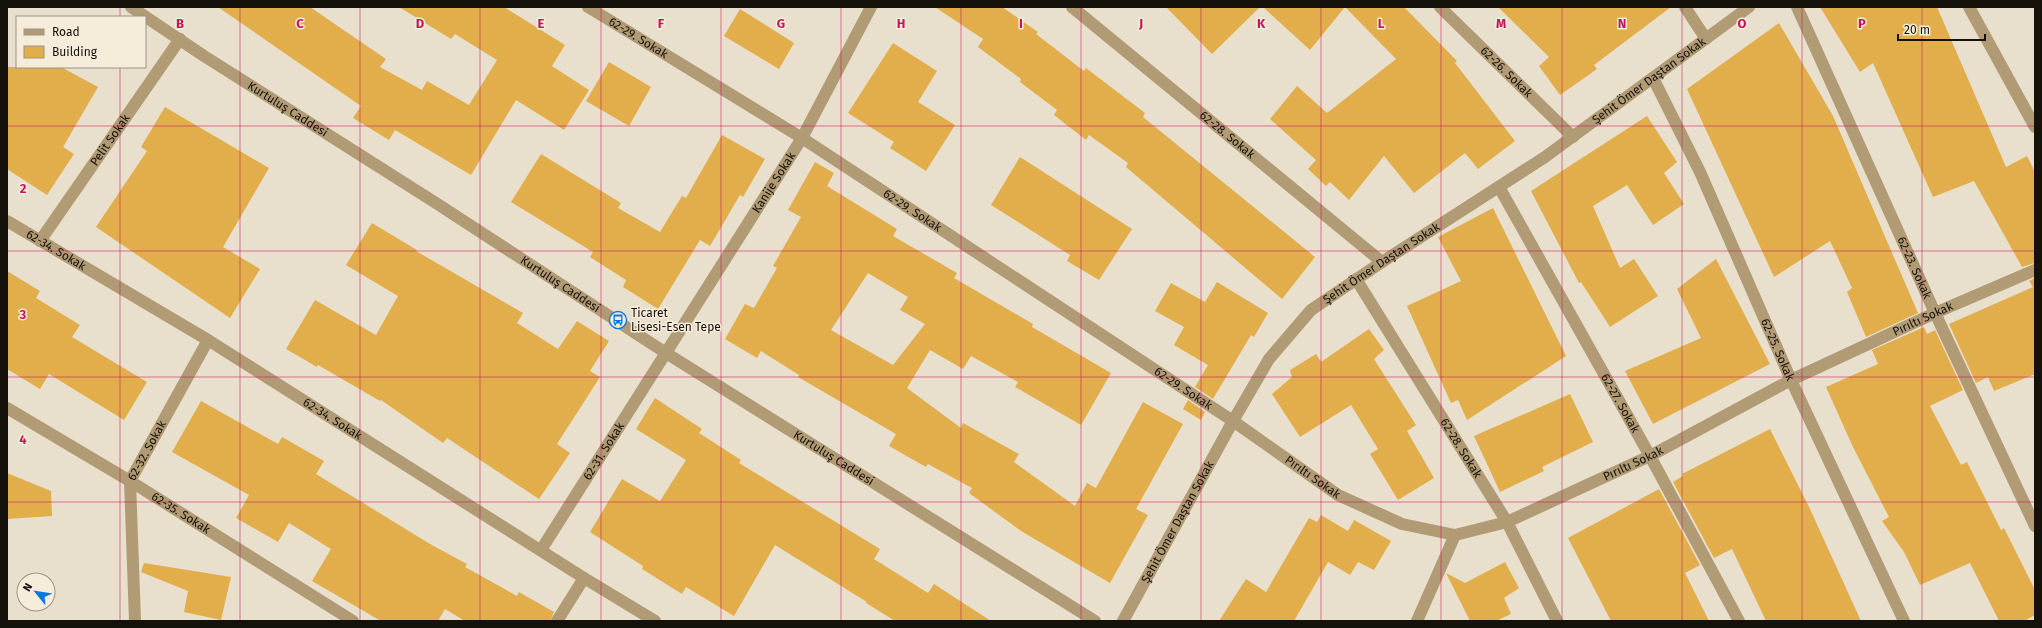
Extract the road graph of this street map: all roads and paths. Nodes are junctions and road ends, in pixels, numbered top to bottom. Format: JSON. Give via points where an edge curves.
{"nodes":[{"id":1,"x":131,"y":7,"type":"edge"},
{"id":2,"x":588,"y":7,"type":"edge"},
{"id":3,"x":871,"y":7,"type":"edge"},
{"id":4,"x":1072,"y":7,"type":"edge"},
{"id":5,"x":1440,"y":7,"type":"edge"},
{"id":6,"x":1685,"y":7,"type":"edge"},
{"id":7,"x":1749,"y":7,"type":"edge"},
{"id":8,"x":1797,"y":7,"type":"edge"},
{"id":9,"x":1969,"y":7,"type":"edge"},
{"id":10,"x":144,"y":16,"type":"edge"},
{"id":11,"x":146,"y":17,"type":"edge"},
{"id":12,"x":1706,"y":39,"type":"junction"},
{"id":13,"x":180,"y":40,"type":"junction"},
{"id":14,"x":1653,"y":78,"type":"junction"},
{"id":15,"x":2035,"y":127,"type":"edge"},
{"id":16,"x":1573,"y":137,"type":"junction"},
{"id":17,"x":802,"y":138,"type":"junction"},
{"id":18,"x":1499,"y":186,"type":"junction"},
{"id":19,"x":7,"y":221,"type":"edge"},
{"id":20,"x":40,"y":241,"type":"junction"},
{"id":21,"x":1382,"y":262,"type":"junction"},
{"id":22,"x":2035,"y":270,"type":"edge"},
{"id":23,"x":1356,"y":279,"type":"junction"},
{"id":24,"x":1935,"y":313,"type":"junction"},
{"id":25,"x":208,"y":340,"type":"junction"},
{"id":26,"x":666,"y":353,"type":"junction"},
{"id":27,"x":1791,"y":380,"type":"junction"},
{"id":28,"x":7,"y":408,"type":"edge"},
{"id":29,"x":1233,"y":420,"type":"junction"},
{"id":30,"x":1650,"y":456,"type":"junction"},
{"id":31,"x":130,"y":481,"type":"junction"},
{"id":32,"x":1507,"y":522,"type":"junction"},
{"id":33,"x":2035,"y":526,"type":"edge"},
{"id":34,"x":1454,"y":535,"type":"junction"},
{"id":35,"x":541,"y":550,"type":"junction"},
{"id":36,"x":584,"y":578,"type":"junction"},
{"id":37,"x":135,"y":621,"type":"edge"},
{"id":38,"x":353,"y":621,"type":"edge"},
{"id":39,"x":557,"y":621,"type":"edge"},
{"id":40,"x":655,"y":621,"type":"edge"},
{"id":41,"x":1094,"y":621,"type":"edge"},
{"id":42,"x":1123,"y":621,"type":"edge"},
{"id":43,"x":1417,"y":621,"type":"edge"},
{"id":44,"x":1557,"y":621,"type":"edge"},
{"id":45,"x":1739,"y":621,"type":"edge"},
{"id":46,"x":1904,"y":621,"type":"edge"}],
"edges":[{"from":1,"to":10,"type":"street","name":"Kurtuluş Caddesi"},
{"from":2,"to":17,"type":"street","name":"62-29. Sokak"},
{"from":3,"to":17,"type":"street","name":"Kanije Sokak"},
{"from":4,"to":21,"type":"street","name":"62-28. Sokak"},
{"from":5,"to":16,"type":"street","name":"62-26. Sokak"},
{"from":6,"to":12,"type":"street"},
{"from":7,"to":12,"type":"street","name":"Şehit Ömer Daştan Sokak"},
{"from":8,"to":24,"type":"street","name":"62-23. Sokak"},
{"from":9,"to":15,"type":"street"},
{"from":11,"to":13,"type":"street","name":"Kurtuluş Caddesi"},
{"from":12,"to":14,"type":"street","name":"Şehit Ömer Daştan Sokak"},
{"from":13,"to":20,"type":"street","name":"Pelit Sokak"},
{"from":13,"to":26,"type":"street","name":"Kurtuluş Caddesi"},
{"from":14,"to":16,"type":"street","name":"Şehit Ömer Daştan Sokak"},
{"from":14,"to":27,"type":"street","name":"62-25. Sokak","via":[[1700,172]]},
{"from":16,"to":18,"type":"street","name":"Şehit Ömer Daştan Sokak"},
{"from":17,"to":26,"type":"street","name":"Kanije Sokak"},
{"from":17,"to":29,"type":"street","name":"62-29. Sokak"},
{"from":18,"to":21,"type":"street","name":"Şehit Ömer Daştan Sokak"},
{"from":18,"to":30,"type":"street","name":"62-27. Sokak"},
{"from":19,"to":20,"type":"street","name":"62-34. Sokak"},
{"from":20,"to":25,"type":"street","name":"62-34. Sokak"},
{"from":21,"to":23,"type":"street","name":"Şehit Ömer Daştan Sokak"},
{"from":22,"to":24,"type":"street","name":"Pırıltı Sokak"},
{"from":23,"to":29,"type":"street","name":"Şehit Ömer Daştan Sokak","via":[[1311,310],[1270,359]]},
{"from":23,"to":32,"type":"street","name":"62-28. Sokak"},
{"from":24,"to":27,"type":"street","name":"Pırıltı Sokak"},
{"from":24,"to":33,"type":"street","name":"62-23. Sokak"},
{"from":25,"to":31,"type":"street","name":"62-32. Sokak"},
{"from":25,"to":35,"type":"street","name":"62-34. Sokak"},
{"from":26,"to":35,"type":"street","name":"62-31. Sokak"},
{"from":26,"to":41,"type":"street","name":"Kurtuluş Caddesi"},
{"from":27,"to":30,"type":"street","name":"Pırıltı Sokak"},
{"from":27,"to":46,"type":"street","name":"62-25. Sokak"},
{"from":28,"to":31,"type":"street","name":"62-35. Sokak"},
{"from":29,"to":34,"type":"street","name":"Pırıltı Sokak","via":[[1338,495],[1402,524]]},
{"from":29,"to":42,"type":"street","name":"Şehit Ömer Daştan Sokak"},
{"from":30,"to":32,"type":"street","name":"Pırıltı Sokak"},
{"from":30,"to":45,"type":"street","name":"62-27. Sokak"},
{"from":31,"to":37,"type":"street","name":"62-32. Sokak"},
{"from":31,"to":38,"type":"street","name":"62-35. Sokak"},
{"from":32,"to":34,"type":"street","name":"Pırıltı Sokak"},
{"from":32,"to":44,"type":"street","name":"62-28. Sokak"},
{"from":34,"to":43,"type":"street"},
{"from":35,"to":36,"type":"street","name":"62-34. Sokak"},
{"from":36,"to":39,"type":"street"},
{"from":36,"to":40,"type":"street","name":"62-34. Sokak"}]}
